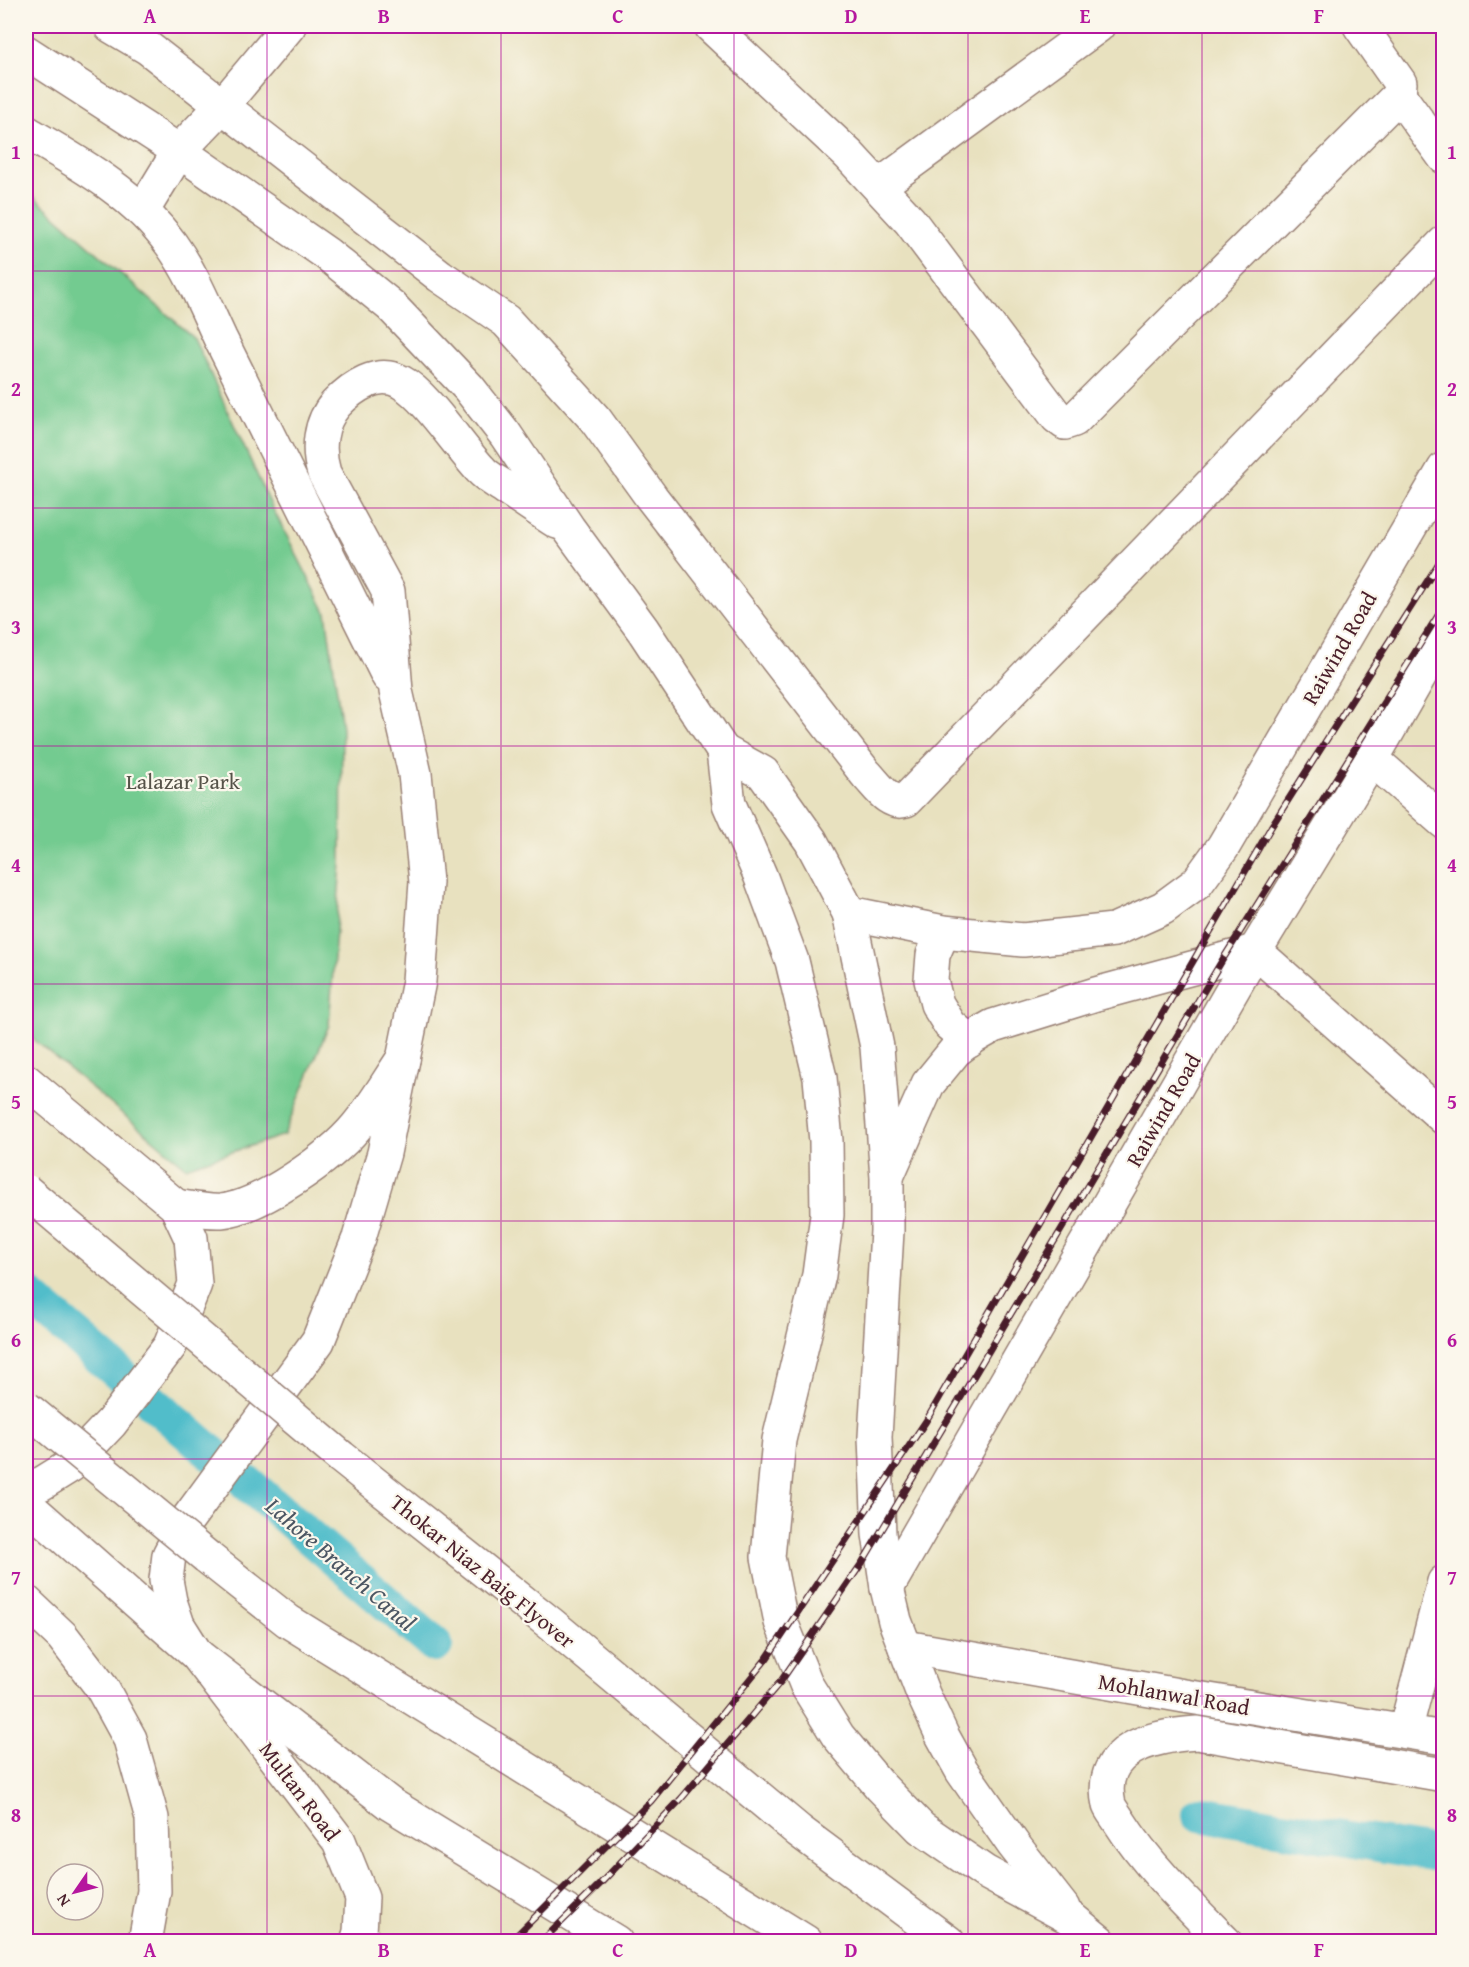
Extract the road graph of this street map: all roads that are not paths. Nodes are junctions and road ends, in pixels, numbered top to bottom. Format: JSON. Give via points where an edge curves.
{"nodes":[{"id":1,"x":111,"y":26,"type":"edge"},
{"id":2,"x":289,"y":26,"type":"edge"},
{"id":3,"x":711,"y":26,"type":"edge"},
{"id":4,"x":1098,"y":26,"type":"edge"},
{"id":5,"x":1360,"y":26,"type":"edge"},
{"id":6,"x":26,"y":52,"type":"edge"},
{"id":7,"x":1399,"y":95,"type":"junction"},
{"id":8,"x":222,"y":106,"type":"junction"},
{"id":9,"x":26,"y":132,"type":"edge"},
{"id":10,"x":179,"y":151,"type":"junction"},
{"id":11,"x":1443,"y":157,"type":"edge"},
{"id":12,"x":879,"y":186,"type":"junction"},
{"id":13,"x":142,"y":210,"type":"junction"},
{"id":14,"x":1443,"y":243,"type":"edge"},
{"id":15,"x":1443,"y":469,"type":"edge"},
{"id":16,"x":569,"y":529,"type":"junction"},
{"id":17,"x":1443,"y":633,"type":"edge"},
{"id":18,"x":396,"y":691,"type":"junction"},
{"id":19,"x":723,"y":751,"type":"junction"},
{"id":20,"x":1372,"y":759,"type":"junction"},
{"id":21,"x":1443,"y":822,"type":"edge"},
{"id":22,"x":849,"y":913,"type":"junction"},
{"id":23,"x":943,"y":932,"type":"junction"},
{"id":24,"x":1256,"y":951,"type":"junction"},
{"id":25,"x":969,"y":1041,"type":"junction"},
{"id":26,"x":403,"y":1059,"type":"junction"},
{"id":27,"x":26,"y":1081,"type":"edge"},
{"id":28,"x":1443,"y":1118,"type":"edge"},
{"id":29,"x":887,"y":1177,"type":"junction"},
{"id":30,"x":26,"y":1191,"type":"edge"},
{"id":31,"x":176,"y":1206,"type":"junction"},
{"id":32,"x":26,"y":1408,"type":"edge"},
{"id":33,"x":26,"y":1487,"type":"edge"},
{"id":34,"x":26,"y":1504,"type":"edge"},
{"id":35,"x":1443,"y":1582,"type":"edge"},
{"id":36,"x":887,"y":1588,"type":"junction"},
{"id":37,"x":26,"y":1602,"type":"edge"},
{"id":38,"x":905,"y":1647,"type":"junction"},
{"id":39,"x":197,"y":1655,"type":"junction"},
{"id":40,"x":1405,"y":1731,"type":"junction"},
{"id":41,"x":1443,"y":1738,"type":"edge"},
{"id":42,"x":1443,"y":1775,"type":"edge"},
{"id":43,"x":1079,"y":1930,"type":"edge"},
{"id":44,"x":145,"y":1941,"type":"edge"},
{"id":45,"x":357,"y":1941,"type":"edge"},
{"id":46,"x":616,"y":1941,"type":"edge"},
{"id":47,"x":806,"y":1941,"type":"edge"},
{"id":48,"x":948,"y":1941,"type":"edge"},
{"id":49,"x":1100,"y":1941,"type":"edge"},
{"id":50,"x":1225,"y":1941,"type":"edge"}],
"edges":[{"from":1,"to":8,"type":"main road","via":[[148,48]]},
{"from":2,"to":8,"type":"main road"},
{"from":3,"to":12,"type":"main road"},
{"from":4,"to":12,"type":"main road"},
{"from":5,"to":7,"type":"main road","via":[[1400,83]]},
{"from":6,"to":10,"type":"main road"},
{"from":7,"to":11,"type":"main road"},
{"from":7,"to":12,"type":"main road","via":[[1074,420],[1065,423]]},
{"from":8,"to":10,"type":"main road"},
{"from":8,"to":14,"type":"main road","via":[[440,276],[506,321],[595,419],[866,774],[891,800],[899,802],[906,800]]},
{"from":9,"to":13,"type":"main road","via":[[95,172]]},
{"from":10,"to":13,"type":"main road"},
{"from":10,"to":16,"type":"main road","via":[[327,254],[390,306],[468,387]]},
{"from":13,"to":18,"type":"main road","via":[[171,244],[195,284]]},
{"from":15,"to":23,"type":"main road","name":"Raiwind Road","via":[[1223,847],[1197,883],[1164,908],[1114,930],[1023,940]]},
{"from":16,"to":18,"type":"main road","via":[[483,472],[419,397],[400,381],[369,380],[338,403],[325,422],[320,461],[388,591]]},
{"from":16,"to":19,"type":"main road","via":[[643,630]]},
{"from":17,"to":20,"type":"main road","name":"Raiwind Road"},
{"from":18,"to":26,"type":"main road","via":[[415,774],[426,882],[419,981]]},
{"from":19,"to":22,"type":"main road","via":[[763,773],[811,841]]},
{"from":19,"to":43,"type":"main road","via":[[729,804],[792,961],[820,1078],[825,1141],[827,1215],[819,1275],[779,1440],[768,1557],[781,1622],[807,1686],[838,1736],[880,1786],[921,1828]]},
{"from":20,"to":21,"type":"main road"},
{"from":20,"to":24,"type":"main road","name":"Raiwind Road"},
{"from":22,"to":23,"type":"main road","name":"Raiwind Road"},
{"from":22,"to":29,"type":"main road","via":[[877,1047]]},
{"from":23,"to":25,"type":"main road","via":[[933,955],[931,980],[937,1004],[950,1025]]},
{"from":24,"to":25,"type":"main road","via":[[1065,1003],[993,1026]]},
{"from":24,"to":28,"type":"main road"},
{"from":24,"to":36,"type":"main road","name":"Raiwind Road"},
{"from":25,"to":29,"type":"main road","via":[[928,1084]]},
{"from":26,"to":31,"type":"main road","via":[[357,1127],[333,1151],[296,1178],[248,1204],[222,1211]]},
{"from":26,"to":39,"type":"main road","bridge":true,"via":[[384,1153],[359,1238],[318,1341],[187,1520],[169,1555],[166,1580],[170,1601],[178,1625]]},
{"from":27,"to":31,"type":"main road"},
{"from":29,"to":36,"type":"main road","via":[[874,1437],[879,1534]]},
{"from":30,"to":48,"type":"main road","name":"Thokar Niaz Baig Flyover","bridge":true,"via":[[341,1457],[551,1624],[799,1831]]},
{"from":31,"to":33,"type":"main road","via":[[190,1238],[195,1284],[170,1346],[89,1448],[41,1484]]},
{"from":32,"to":47,"type":"main road","bridge":true,"via":[[288,1621]]},
{"from":34,"to":39,"type":"main road"},
{"from":35,"to":40,"type":"main road"},
{"from":36,"to":38,"type":"main road"},
{"from":37,"to":44,"type":"main road","via":[[62,1636],[102,1688],[130,1739],[152,1818],[154,1891]]},
{"from":38,"to":40,"type":"main road","name":"Mohlanwal Road"},
{"from":38,"to":43,"type":"main road","via":[[942,1735],[962,1771]]},
{"from":39,"to":45,"type":"main road","name":"Multan Road","via":[[339,1841],[362,1898]]},
{"from":39,"to":46,"type":"main road","via":[[390,1804]]},
{"from":40,"to":41,"type":"main road","name":"Mohlanwal Road"},
{"from":42,"to":50,"type":"main road","name":"Mohlanwal Road","via":[[1197,1733],[1144,1741],[1114,1763],[1108,1780],[1109,1806],[1130,1838]]},
{"from":43,"to":49,"type":"main road"}]}
